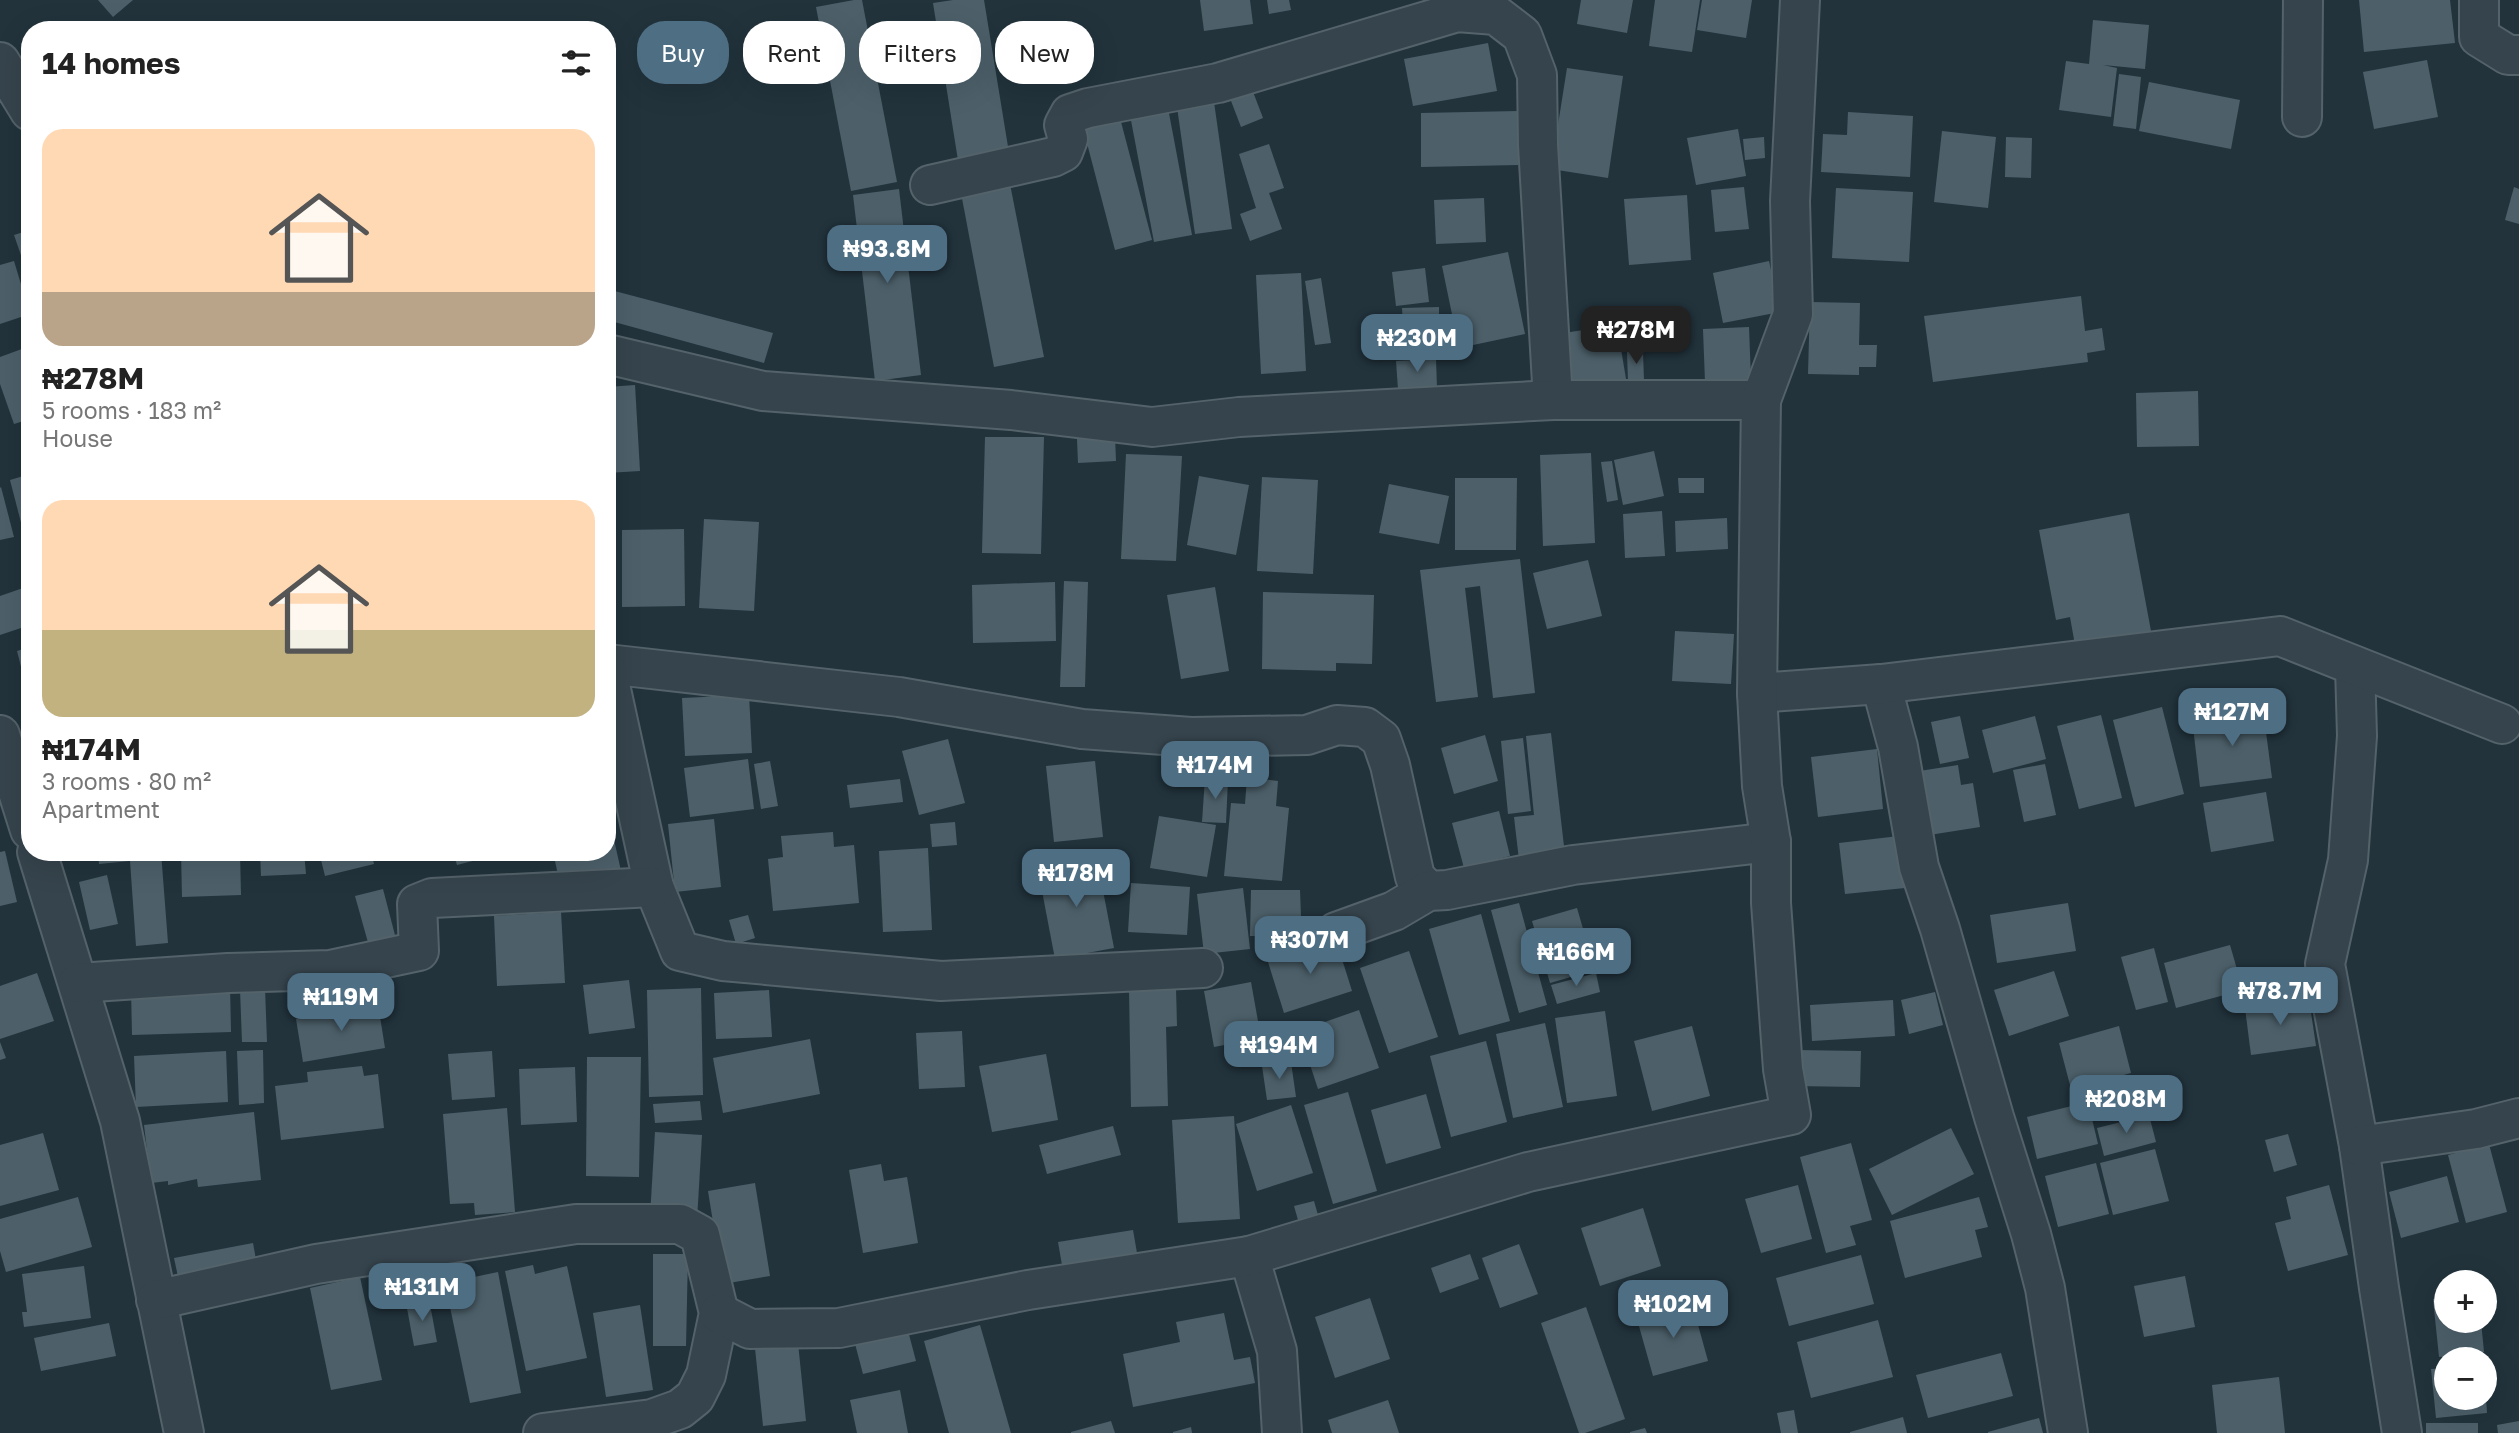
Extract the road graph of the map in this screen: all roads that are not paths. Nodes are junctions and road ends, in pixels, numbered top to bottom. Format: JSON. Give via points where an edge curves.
{"nodes":[{"id":1,"x":1800,"y":0,"type":"edge"},
{"id":2,"x":2303,"y":0,"type":"edge"},
{"id":3,"x":2479,"y":0,"type":"edge"},
{"id":4,"x":2519,"y":55,"type":"edge"},
{"id":5,"x":0,"y":62,"type":"edge"},
{"id":6,"x":21,"y":96,"type":"edge"},
{"id":7,"x":2302,"y":117,"type":"dead end"},
{"id":8,"x":930,"y":185,"type":"dead end"},
{"id":9,"x":616,"y":356,"type":"edge"},
{"id":10,"x":1553,"y":400,"type":"junction"},
{"id":11,"x":1761,"y":400,"type":"junction"},
{"id":12,"x":616,"y":665,"type":"edge"},
{"id":13,"x":2355,"y":666,"type":"junction"},
{"id":14,"x":1881,"y":684,"type":"junction"},
{"id":15,"x":1757,"y":692,"type":"junction"},
{"id":16,"x":616,"y":712,"type":"edge"},
{"id":17,"x":2502,"y":724,"type":"dead end"},
{"id":18,"x":0,"y":735,"type":"edge"},
{"id":19,"x":21,"y":802,"type":"edge"},
{"id":20,"x":1770,"y":842,"type":"junction"},
{"id":21,"x":40,"y":861,"type":"edge"},
{"id":22,"x":654,"y":887,"type":"junction"},
{"id":23,"x":1428,"y":891,"type":"junction"},
{"id":24,"x":1336,"y":932,"type":"dead end"},
{"id":25,"x":1203,"y":968,"type":"dead end"},
{"id":26,"x":78,"y":983,"type":"junction"},
{"id":27,"x":2519,"y":1118,"type":"edge"},
{"id":28,"x":2359,"y":1146,"type":"junction"},
{"id":29,"x":1249,"y":1256,"type":"junction"},
{"id":30,"x":156,"y":1300,"type":"junction"},
{"id":31,"x":719,"y":1313,"type":"junction"},
{"id":32,"x":184,"y":1433,"type":"edge"},
{"id":33,"x":543,"y":1433,"type":"edge"},
{"id":34,"x":1282,"y":1433,"type":"edge"},
{"id":35,"x":2068,"y":1433,"type":"edge"},
{"id":36,"x":2402,"y":1433,"type":"edge"}],
"edges":[{"from":1,"to":11,"type":"street","via":[[1790,201],[1793,314]]},
{"from":2,"to":7,"type":"street"},
{"from":3,"to":4,"type":"street","via":[[2479,37],[2508,55]]},
{"from":5,"to":6,"type":"street"},
{"from":8,"to":10,"type":"street","via":[[1063,152],[1068,139],[1064,125],[1070,114],[1088,108],[1218,83],[1457,12],[1496,15],[1522,35],[1536,75]]},
{"from":9,"to":10,"type":"street","via":[[763,391],[1011,410],[1152,427],[1239,417]]},
{"from":10,"to":11,"type":"street"},
{"from":11,"to":15,"type":"street"},
{"from":12,"to":23,"type":"street","via":[[899,697],[1082,729],[1191,737],[1307,735],[1337,725],[1365,727],[1381,739],[1415,877]]},
{"from":13,"to":14,"type":"street","via":[[2280,636]]},
{"from":13,"to":17,"type":"street"},
{"from":13,"to":28,"type":"street","via":[[2357,736],[2348,860],[2325,964]]},
{"from":14,"to":15,"type":"street"},
{"from":14,"to":35,"type":"street","via":[[1898,747],[1919,867],[2045,1288]]},
{"from":15,"to":20,"type":"street"},
{"from":16,"to":22,"type":"street"},
{"from":18,"to":19,"type":"street"},
{"from":20,"to":23,"type":"street","via":[[1573,865]]},
{"from":20,"to":29,"type":"street","via":[[1783,1069],[1791,1115],[1528,1172]]},
{"from":21,"to":26,"type":"street"},
{"from":22,"to":25,"type":"street","via":[[680,951],[723,961],[941,981]]},
{"from":22,"to":26,"type":"street","via":[[432,898],[417,904],[419,951],[330,970]]},
{"from":23,"to":24,"type":"street","via":[[1395,911]]},
{"from":26,"to":30,"type":"street","via":[[120,1121]]},
{"from":27,"to":28,"type":"street"},
{"from":28,"to":36,"type":"street"},
{"from":29,"to":31,"type":"street","via":[[1028,1290],[839,1328],[750,1329]]},
{"from":29,"to":34,"type":"street","via":[[1277,1351]]},
{"from":30,"to":31,"type":"street","via":[[316,1264],[576,1224],[680,1224],[700,1236]]},
{"from":30,"to":32,"type":"street"},
{"from":31,"to":33,"type":"street","via":[[706,1375],[695,1397],[680,1409],[652,1419]]}]}
